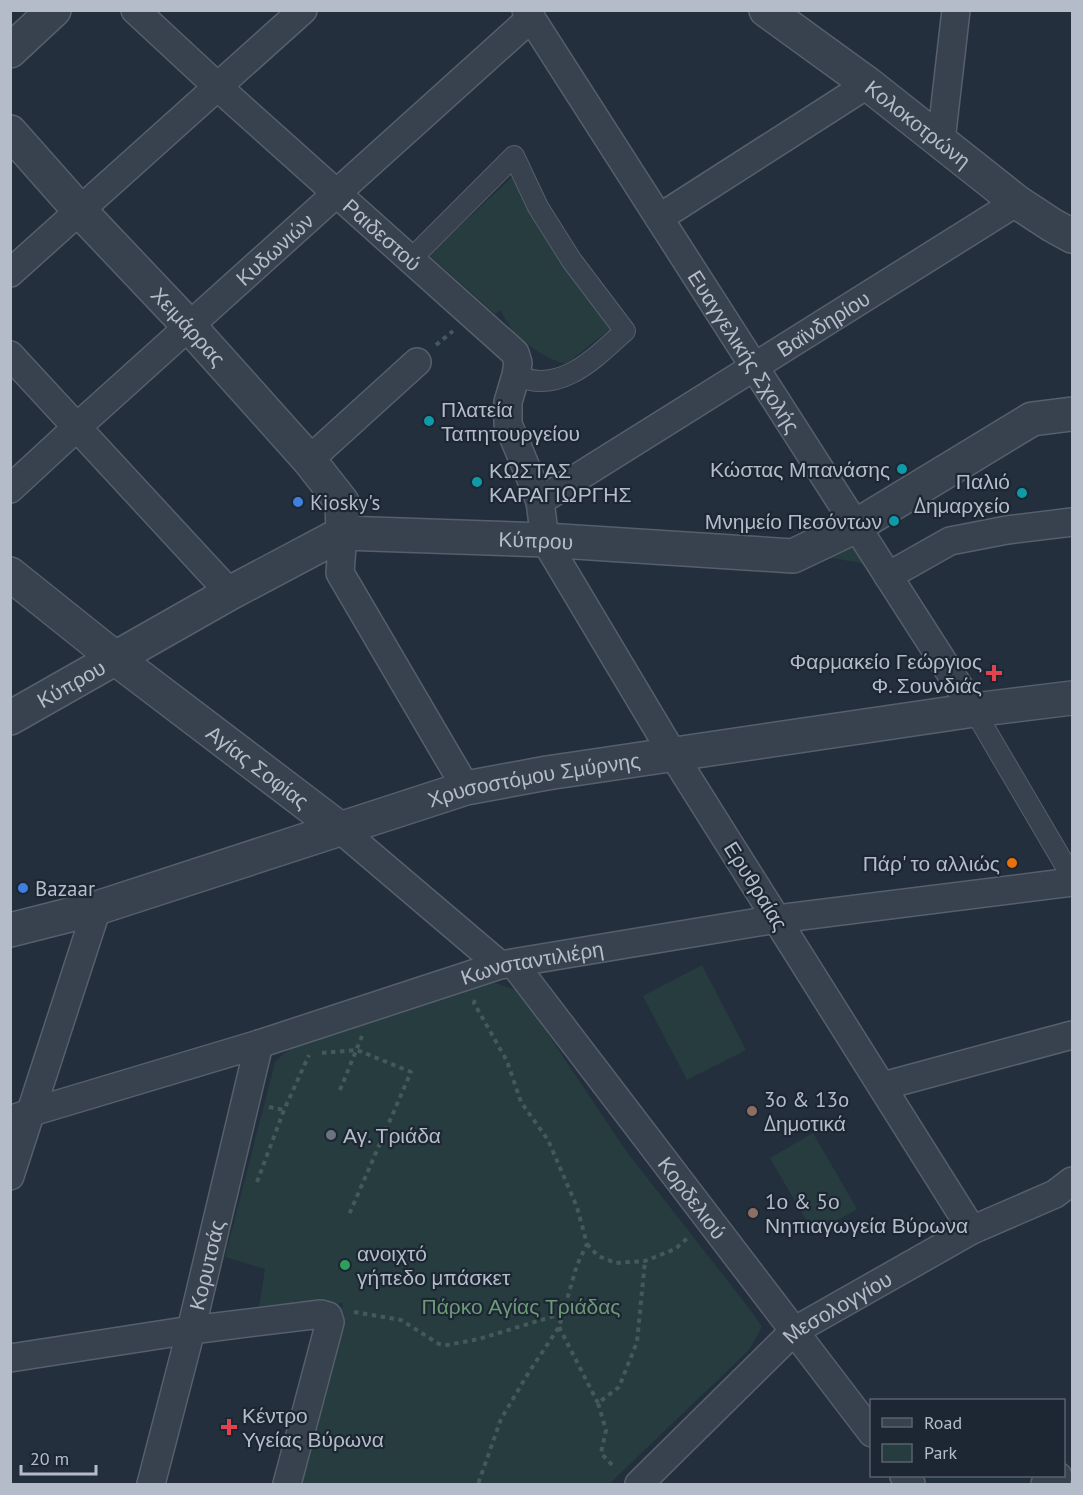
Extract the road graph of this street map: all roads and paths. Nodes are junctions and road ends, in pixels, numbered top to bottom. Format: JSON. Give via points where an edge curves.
{"nodes":[{"id":1,"x":54,"y":10,"type":"edge"},
{"id":2,"x":135,"y":10,"type":"edge"},
{"id":3,"x":303,"y":10,"type":"edge"},
{"id":4,"x":956,"y":10,"type":"edge"},
{"id":5,"x":768,"y":11,"type":"edge"},
{"id":6,"x":532,"y":13,"type":"edge"},
{"id":7,"x":10,"y":51,"type":"edge"},
{"id":8,"x":868,"y":84,"type":"junction"},
{"id":9,"x":219,"y":88,"type":"junction"},
{"id":10,"x":10,"y":132,"type":"edge"},
{"id":11,"x":941,"y":141,"type":"junction"},
{"id":12,"x":337,"y":194,"type":"junction"},
{"id":13,"x":1017,"y":202,"type":"junction"},
{"id":14,"x":80,"y":211,"type":"junction"},
{"id":15,"x":659,"y":218,"type":"junction"},
{"id":16,"x":1066,"y":228,"type":"edge"},
{"id":17,"x":411,"y":259,"type":"junction"},
{"id":18,"x":10,"y":273,"type":"edge"},
{"id":19,"x":472,"y":314,"type":"junction"},
{"id":20,"x":189,"y":326,"type":"junction"},
{"id":21,"x":10,"y":355,"type":"edge"},
{"id":22,"x":417,"y":362,"type":"joint"},
{"id":23,"x":754,"y":367,"type":"junction"},
{"id":24,"x":516,"y":375,"type":"junction"},
{"id":25,"x":1072,"y":414,"type":"edge"},
{"id":26,"x":76,"y":428,"type":"junction"},
{"id":27,"x":309,"y":460,"type":"junction"},
{"id":28,"x":10,"y":489,"type":"edge"},
{"id":29,"x":540,"y":501,"type":"junction"},
{"id":30,"x":1072,"y":522,"type":"edge"},
{"id":31,"x":856,"y":526,"type":"junction"},
{"id":32,"x":343,"y":533,"type":"junction"},
{"id":33,"x":545,"y":540,"type":"junction"},
{"id":34,"x":10,"y":574,"type":"edge"},
{"id":35,"x":888,"y":576,"type":"junction"},
{"id":36,"x":230,"y":593,"type":"junction"},
{"id":37,"x":115,"y":658,"type":"junction"},
{"id":38,"x":1072,"y":698,"type":"edge"},
{"id":39,"x":974,"y":710,"type":"junction"},
{"id":40,"x":10,"y":718,"type":"edge"},
{"id":41,"x":674,"y":756,"type":"junction"},
{"id":42,"x":466,"y":788,"type":"junction"},
{"id":43,"x":340,"y":829,"type":"junction"},
{"id":44,"x":1072,"y":877,"type":"edge"},
{"id":45,"x":1072,"y":882,"type":"edge"},
{"id":46,"x":97,"y":908,"type":"junction"},
{"id":47,"x":777,"y":919,"type":"junction"},
{"id":48,"x":10,"y":930,"type":"edge"},
{"id":49,"x":507,"y":965,"type":"junction"},
{"id":50,"x":476,"y":996,"type":"dead end"},
{"id":51,"x":1072,"y":1035,"type":"edge"},
{"id":52,"x":360,"y":1041,"type":"dead end"},
{"id":53,"x":259,"y":1044,"type":"junction"},
{"id":54,"x":357,"y":1050,"type":"junction"},
{"id":55,"x":883,"y":1086,"type":"junction"},
{"id":56,"x":340,"y":1090,"type":"dead end"},
{"id":57,"x":21,"y":1116,"type":"edge"},
{"id":58,"x":10,"y":1176,"type":"edge"},
{"id":59,"x":257,"y":1182,"type":"dead end"},
{"id":60,"x":1068,"y":1193,"type":"edge"},
{"id":61,"x":348,"y":1217,"type":"dead end"},
{"id":62,"x":708,"y":1218,"type":"junction"},
{"id":63,"x":972,"y":1230,"type":"junction"},
{"id":64,"x":587,"y":1244,"type":"junction"},
{"id":65,"x":645,"y":1261,"type":"junction"},
{"id":66,"x":564,"y":1313,"type":"junction"},
{"id":67,"x":328,"y":1316,"type":"junction"},
{"id":68,"x":560,"y":1327,"type":"junction"},
{"id":69,"x":191,"y":1330,"type":"junction"},
{"id":70,"x":794,"y":1331,"type":"junction"},
{"id":71,"x":10,"y":1358,"type":"edge"},
{"id":72,"x":598,"y":1403,"type":"junction"},
{"id":73,"x":870,"y":1430,"type":"edge"},
{"id":74,"x":612,"y":1465,"type":"dead end"},
{"id":75,"x":650,"y":1480,"type":"edge"},
{"id":76,"x":151,"y":1485,"type":"edge"},
{"id":77,"x":288,"y":1485,"type":"edge"},
{"id":78,"x":478,"y":1485,"type":"edge"}],
"edges":[{"from":1,"to":7,"type":"street"},
{"from":2,"to":9,"type":"street","name":"Ραιδεστού"},
{"from":3,"to":9,"type":"street"},
{"from":4,"to":11,"type":"street"},
{"from":5,"to":8,"type":"street","name":"Κολοκοτρώνη"},
{"from":6,"to":12,"type":"street","name":"Κυδωνιών"},
{"from":6,"to":15,"type":"street","name":"Ευαγγελικής Σχολής"},
{"from":8,"to":11,"type":"street","name":"Κολοκοτρώνη"},
{"from":8,"to":15,"type":"street"},
{"from":9,"to":12,"type":"street","name":"Ραιδεστού"},
{"from":9,"to":14,"type":"street"},
{"from":10,"to":14,"type":"street","name":"Χειμάρρας"},
{"from":11,"to":13,"type":"street","name":"Κολοκοτρώνη"},
{"from":12,"to":17,"type":"street","name":"Ραιδεστού"},
{"from":12,"to":20,"type":"street","name":"Κυδωνιών"},
{"from":13,"to":16,"type":"street","name":"Κολοκοτρώνη"},
{"from":13,"to":23,"type":"street","name":"Βαϊνδηρίου"},
{"from":14,"to":18,"type":"street"},
{"from":14,"to":20,"type":"street","name":"Χειμάρρας"},
{"from":15,"to":23,"type":"street","name":"Ευαγγελικής Σχολής"},
{"from":17,"to":19,"type":"street","name":"Ραιδεστού"},
{"from":17,"to":24,"type":"street","via":[[514,156],[538,207],[566,252],[625,331],[596,358],[561,379],[526,380]]},
{"from":19,"to":22,"type":"path"},
{"from":19,"to":24,"type":"street","name":"Ραιδεστού","via":[[515,353]]},
{"from":20,"to":26,"type":"street","name":"Κυδωνιών"},
{"from":20,"to":27,"type":"street","name":"Χειμάρρας"},
{"from":21,"to":26,"type":"street"},
{"from":22,"to":27,"type":"street"},
{"from":23,"to":29,"type":"street","name":"Βαϊνδηρίου"},
{"from":23,"to":31,"type":"street","name":"Ευαγγελικής Σχολής"},
{"from":24,"to":29,"type":"street","name":"Ραιδεστού","via":[[508,402],[508,424]]},
{"from":25,"to":31,"type":"street","name":"Κύπρου","via":[[1032,419]]},
{"from":26,"to":28,"type":"street","name":"Κυδωνιών"},
{"from":26,"to":36,"type":"street"},
{"from":27,"to":32,"type":"street","name":"Χειμάρρας","via":[[342,502]]},
{"from":29,"to":33,"type":"street"},
{"from":30,"to":35,"type":"street","via":[[950,542]]},
{"from":31,"to":33,"type":"street","name":"Κύπρου","via":[[793,556]]},
{"from":31,"to":35,"type":"street","name":"Ευαγγελικής Σχολής"},
{"from":32,"to":33,"type":"street","name":"Κύπρου"},
{"from":32,"to":36,"type":"street","name":"Κύπρου"},
{"from":32,"to":42,"type":"street","via":[[340,573]]},
{"from":33,"to":41,"type":"street","name":"Ερυθραίας"},
{"from":34,"to":37,"type":"street","name":"Αγίας Σοφίας"},
{"from":35,"to":39,"type":"street","name":"Ευαγγελικής Σχολής"},
{"from":36,"to":37,"type":"street","name":"Κύπρου"},
{"from":37,"to":40,"type":"street","name":"Κύπρου"},
{"from":37,"to":43,"type":"street","name":"Αγίας Σοφίας"},
{"from":38,"to":39,"type":"street","name":"Χρυσοστόμου Σμύρνης"},
{"from":39,"to":41,"type":"street","name":"Χρυσοστόμου Σμύρνης"},
{"from":39,"to":44,"type":"street","name":"Ευαγγελικής Σχολής"},
{"from":41,"to":42,"type":"street","name":"Χρυσοστόμου Σμύρνης"},
{"from":41,"to":47,"type":"street","name":"Ερυθραίας"},
{"from":42,"to":43,"type":"street","name":"Χρυσοστόμου Σμύρνης"},
{"from":43,"to":46,"type":"street","name":"Χρυσοστόμου Σμύρνης"},
{"from":43,"to":49,"type":"street","name":"Αγίας Σοφίας"},
{"from":45,"to":47,"type":"street","name":"Κωνσταντιλιέρη"},
{"from":46,"to":48,"type":"street","name":"Χρυσοστόμου Σμύρνης"},
{"from":46,"to":57,"type":"street"},
{"from":47,"to":49,"type":"street","name":"Κωνσταντιλιέρη"},
{"from":47,"to":55,"type":"street","name":"Ερυθραίας"},
{"from":49,"to":53,"type":"street","name":"Κωνσταντιλιέρη"},
{"from":49,"to":62,"type":"street","name":"Κορδελιού"},
{"from":50,"to":64,"type":"path","via":[[474,1003],[507,1061],[521,1102],[548,1140],[577,1207]]},
{"from":51,"to":55,"type":"street"},
{"from":52,"to":54,"type":"path"},
{"from":53,"to":57,"type":"street","name":"Κωνσταντιλιέρη"},
{"from":53,"to":69,"type":"street","name":"Κορυτσάς"},
{"from":54,"to":56,"type":"path"},
{"from":54,"to":59,"type":"path","via":[[309,1054]]},
{"from":54,"to":61,"type":"path","via":[[411,1072]]},
{"from":55,"to":63,"type":"street","name":"Ερυθραίας"},
{"from":57,"to":58,"type":"street"},
{"from":60,"to":63,"type":"street","name":"Μεσολογγίου"},
{"from":62,"to":65,"type":"path","via":[[675,1249]]},
{"from":62,"to":70,"type":"street","name":"Κορδελιού"},
{"from":63,"to":70,"type":"street","name":"Μεσολογγίου"},
{"from":64,"to":65,"type":"path","via":[[598,1256],[616,1263]]},
{"from":64,"to":66,"type":"path"},
{"from":65,"to":72,"type":"path","via":[[637,1342],[619,1387]]},
{"from":66,"to":67,"type":"path","via":[[447,1345],[401,1320],[349,1311]]},
{"from":66,"to":68,"type":"path"},
{"from":67,"to":69,"type":"street"},
{"from":67,"to":77,"type":"street","via":[[330,1322]]},
{"from":68,"to":72,"type":"path"},
{"from":68,"to":78,"type":"path","via":[[501,1419]]},
{"from":69,"to":71,"type":"street"},
{"from":69,"to":76,"type":"street","name":"Κορυτσάς"},
{"from":70,"to":73,"type":"street","name":"Κορδελιού"},
{"from":70,"to":75,"type":"street","name":"Μεσολογγίου"},
{"from":72,"to":74,"type":"path","via":[[606,1430],[601,1453]]}]}
